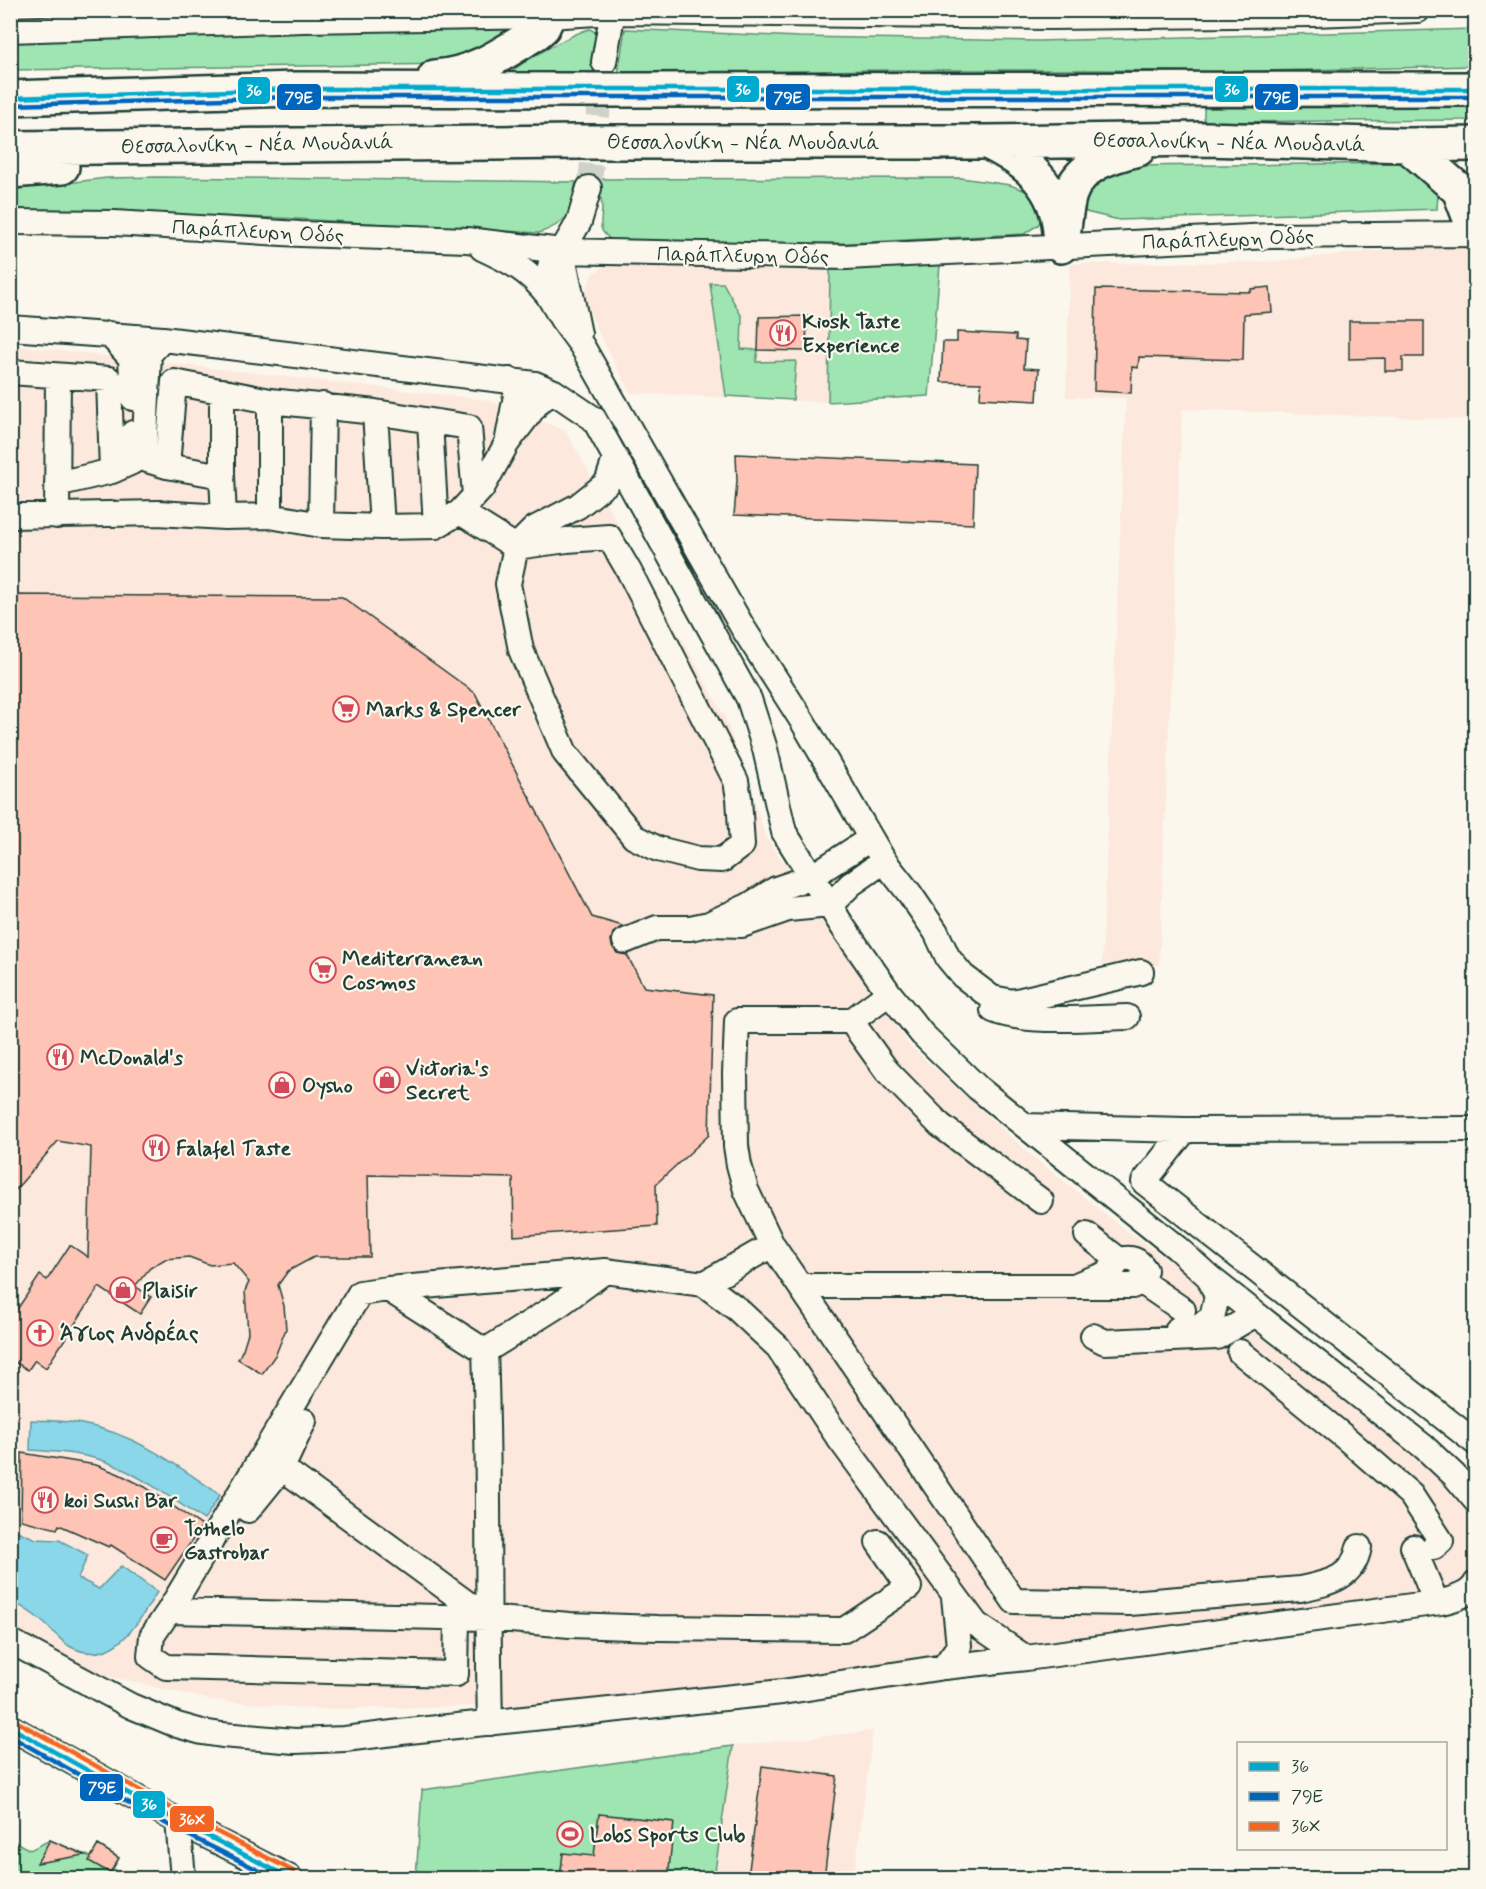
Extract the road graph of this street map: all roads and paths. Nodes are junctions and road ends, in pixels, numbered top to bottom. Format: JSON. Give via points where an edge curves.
{"nodes":[{"id":1,"x":1418,"y":10,"type":"edge"},
{"id":2,"x":613,"y":11,"type":"edge"},
{"id":3,"x":548,"y":16,"type":"junction"},
{"id":4,"x":10,"y":30,"type":"edge"},
{"id":5,"x":604,"y":62,"type":"tunnel mouth"},
{"id":6,"x":296,"y":89,"type":"junction"},
{"id":7,"x":1476,"y":89,"type":"edge"},
{"id":8,"x":10,"y":98,"type":"edge"},
{"id":9,"x":1206,"y":139,"type":"junction"},
{"id":10,"x":987,"y":142,"type":"junction"},
{"id":11,"x":1476,"y":144,"type":"edge"},
{"id":12,"x":188,"y":145,"type":"junction"},
{"id":13,"x":1407,"y":145,"type":"junction"},
{"id":14,"x":10,"y":148,"type":"edge"},
{"id":15,"x":10,"y":171,"type":"edge"},
{"id":16,"x":589,"y":188,"type":"tunnel mouth"},
{"id":17,"x":10,"y":222,"type":"edge"},
{"id":18,"x":1476,"y":234,"type":"edge"},
{"id":19,"x":467,"y":240,"type":"junction"},
{"id":20,"x":1061,"y":246,"type":"junction"},
{"id":21,"x":562,"y":251,"type":"junction"},
{"id":22,"x":548,"y":295,"type":"junction"},
{"id":23,"x":10,"y":328,"type":"edge"},
{"id":24,"x":109,"y":334,"type":"junction"},
{"id":25,"x":163,"y":339,"type":"junction"},
{"id":26,"x":582,"y":346,"type":"junction"},
{"id":27,"x":10,"y":372,"type":"edge"},
{"id":28,"x":58,"y":375,"type":"junction"},
{"id":29,"x":508,"y":380,"type":"junction"},
{"id":30,"x":222,"y":392,"type":"junction"},
{"id":31,"x":554,"y":392,"type":"junction"},
{"id":32,"x":270,"y":401,"type":"junction"},
{"id":33,"x":323,"y":405,"type":"junction"},
{"id":34,"x":375,"y":412,"type":"junction"},
{"id":35,"x":430,"y":422,"type":"junction"},
{"id":36,"x":509,"y":432,"type":"junction"},
{"id":37,"x":615,"y":459,"type":"junction"},
{"id":38,"x":139,"y":465,"type":"junction"},
{"id":39,"x":222,"y":476,"type":"junction"},
{"id":40,"x":57,"y":484,"type":"junction"},
{"id":41,"x":637,"y":500,"type":"junction"},
{"id":42,"x":467,"y":503,"type":"junction"},
{"id":43,"x":10,"y":516,"type":"edge"},
{"id":44,"x":57,"y":516,"type":"junction"},
{"id":45,"x":270,"y":516,"type":"junction"},
{"id":46,"x":224,"y":517,"type":"junction"},
{"id":47,"x":321,"y":525,"type":"junction"},
{"id":48,"x":436,"y":526,"type":"junction"},
{"id":49,"x":382,"y":527,"type":"junction"},
{"id":50,"x":516,"y":547,"type":"junction"},
{"id":51,"x":870,"y":839,"type":"junction"},
{"id":52,"x":884,"y":861,"type":"junction"},
{"id":53,"x":811,"y":878,"type":"junction"},
{"id":54,"x":830,"y":904,"type":"junction"},
{"id":55,"x":709,"y":924,"type":"junction"},
{"id":56,"x":625,"y":941,"type":"dead end"},
{"id":57,"x":948,"y":958,"type":"junction"},
{"id":58,"x":1141,"y":972,"type":"dead end"},
{"id":59,"x":889,"y":993,"type":"junction"},
{"id":60,"x":1127,"y":1017,"type":"dead end"},
{"id":61,"x":851,"y":1021,"type":"junction"},
{"id":62,"x":1025,"y":1126,"type":"junction"},
{"id":63,"x":1476,"y":1129,"type":"edge"},
{"id":64,"x":1185,"y":1130,"type":"junction"},
{"id":65,"x":1041,"y":1202,"type":"dead end"},
{"id":66,"x":1087,"y":1235,"type":"dead end"},
{"id":67,"x":772,"y":1245,"type":"junction"},
{"id":68,"x":1119,"y":1260,"type":"junction"},
{"id":69,"x":605,"y":1271,"type":"junction"},
{"id":70,"x":1209,"y":1277,"type":"junction"},
{"id":71,"x":1142,"y":1282,"type":"junction"},
{"id":72,"x":704,"y":1284,"type":"junction"},
{"id":73,"x":802,"y":1286,"type":"junction"},
{"id":74,"x":1075,"y":1286,"type":"junction"},
{"id":75,"x":388,"y":1289,"type":"junction"},
{"id":76,"x":1183,"y":1310,"type":"dead end"},
{"id":77,"x":1256,"y":1314,"type":"junction"},
{"id":78,"x":485,"y":1350,"type":"junction"},
{"id":79,"x":1240,"y":1352,"type":"dead end"},
{"id":80,"x":304,"y":1421,"type":"dead end"},
{"id":81,"x":1476,"y":1443,"type":"edge"},
{"id":82,"x":282,"y":1468,"type":"junction"},
{"id":83,"x":1476,"y":1501,"type":"edge"},
{"id":84,"x":248,"y":1510,"type":"dead end"},
{"id":85,"x":878,"y":1542,"type":"dead end"},
{"id":86,"x":1359,"y":1547,"type":"dead end"},
{"id":87,"x":1475,"y":1586,"type":"edge"},
{"id":88,"x":954,"y":1597,"type":"junction"},
{"id":89,"x":1443,"y":1601,"type":"junction"},
{"id":90,"x":169,"y":1611,"type":"junction"},
{"id":91,"x":457,"y":1617,"type":"junction"},
{"id":92,"x":487,"y":1618,"type":"junction"},
{"id":93,"x":10,"y":1641,"type":"edge"},
{"id":94,"x":1026,"y":1658,"type":"junction"},
{"id":95,"x":944,"y":1667,"type":"junction"},
{"id":96,"x":490,"y":1723,"type":"junction"},
{"id":97,"x":10,"y":1727,"type":"edge"},
{"id":98,"x":178,"y":1821,"type":"junction"},
{"id":99,"x":183,"y":1878,"type":"edge"},
{"id":100,"x":290,"y":1878,"type":"edge"}],
"edges":[{"from":1,"to":2,"type":"street","via":[[1061,17]]},
{"from":2,"to":3,"type":"street"},
{"from":2,"to":5,"type":"street"},
{"from":3,"to":4,"type":"street"},
{"from":3,"to":6,"type":"highway","via":[[537,33],[466,72]]},
{"from":6,"to":7,"type":"highway","bridge":true},
{"from":6,"to":8,"type":"highway"},
{"from":9,"to":10,"type":"highway","name":"Θεσσαλονίκη - Νέα Μουδανιά"},
{"from":9,"to":13,"type":"highway","name":"Θεσσαλονίκη - Νέα Μουδανιά"},
{"from":9,"to":20,"type":"highway","via":[[1119,154],[1081,174],[1070,195]]},
{"from":10,"to":12,"type":"highway","name":"Θεσσαλονίκη - Νέα Μουδανιά","bridge":true},
{"from":10,"to":20,"type":"highway","via":[[1011,153],[1047,191],[1059,214]]},
{"from":11,"to":13,"type":"highway","name":"Θεσσαλονίκη - Νέα Μουδανιά"},
{"from":12,"to":14,"type":"highway","name":"Θεσσαλονίκη - Νέα Μουδανιά"},
{"from":12,"to":15,"type":"highway","via":[[137,160]]},
{"from":13,"to":18,"type":"highway","via":[[1460,190]]},
{"from":16,"to":21,"type":"street","via":[[579,222]]},
{"from":17,"to":19,"type":"street","name":"Παράπλευρη Οδός","via":[[114,223]]},
{"from":18,"to":20,"type":"street","name":"Παράπλευρη Οδός","via":[[1272,236]]},
{"from":19,"to":21,"type":"street","name":"Παράπλευρη Οδός"},
{"from":19,"to":22,"type":"street","via":[[517,265]]},
{"from":20,"to":21,"type":"street","name":"Παράπλευρη Οδός","via":[[846,257]]},
{"from":21,"to":22,"type":"street","via":[[551,262]]},
{"from":21,"to":26,"type":"street"},
{"from":22,"to":26,"type":"street"},
{"from":23,"to":24,"type":"street"},
{"from":24,"to":25,"type":"street"},
{"from":24,"to":38,"type":"street","via":[[130,358]]},
{"from":25,"to":29,"type":"street"},
{"from":25,"to":38,"type":"street","via":[[149,354]]},
{"from":26,"to":51,"type":"street","via":[[743,628]]},
{"from":27,"to":28,"type":"street"},
{"from":28,"to":38,"type":"street","via":[[109,380]]},
{"from":28,"to":40,"type":"street"},
{"from":29,"to":31,"type":"street"},
{"from":29,"to":36,"type":"street","via":[[517,390]]},
{"from":30,"to":32,"type":"street"},
{"from":30,"to":38,"type":"street","via":[[174,382]]},
{"from":30,"to":39,"type":"street"},
{"from":31,"to":36,"type":"street","via":[[538,401]]},
{"from":31,"to":37,"type":"street","via":[[594,419]]},
{"from":32,"to":33,"type":"street"},
{"from":32,"to":45,"type":"street"},
{"from":33,"to":34,"type":"street"},
{"from":33,"to":47,"type":"street"},
{"from":34,"to":35,"type":"street"},
{"from":34,"to":49,"type":"street"},
{"from":35,"to":42,"type":"street","via":[[469,427]]},
{"from":35,"to":48,"type":"street"},
{"from":36,"to":42,"type":"street","via":[[482,488]]},
{"from":37,"to":41,"type":"street"},
{"from":37,"to":50,"type":"street","via":[[608,483],[578,506],[534,529]]},
{"from":38,"to":39,"type":"street"},
{"from":38,"to":40,"type":"street"},
{"from":39,"to":46,"type":"street"},
{"from":40,"to":44,"type":"street"},
{"from":41,"to":50,"type":"street","via":[[613,499]]},
{"from":41,"to":53,"type":"street","via":[[749,699],[784,832]]},
{"from":42,"to":48,"type":"street"},
{"from":42,"to":50,"type":"street"},
{"from":43,"to":44,"type":"street"},
{"from":44,"to":46,"type":"street","via":[[158,513]]},
{"from":45,"to":46,"type":"street"},
{"from":45,"to":47,"type":"street"},
{"from":47,"to":49,"type":"street"},
{"from":48,"to":49,"type":"street"},
{"from":50,"to":50,"type":"street","via":[[508,584],[521,650],[565,753],[634,837],[658,849],[698,859],[722,860],[742,845],[736,781],[609,537]]},
{"from":51,"to":52,"type":"street"},
{"from":51,"to":53,"type":"street"},
{"from":52,"to":54,"type":"street"},
{"from":52,"to":57,"type":"street","via":[[936,932]]},
{"from":53,"to":54,"type":"street"},
{"from":53,"to":55,"type":"street","via":[[776,889]]},
{"from":54,"to":55,"type":"street","via":[[789,909],[742,925]]},
{"from":54,"to":59,"type":"street"},
{"from":55,"to":56,"type":"street","via":[[657,928]]},
{"from":57,"to":58,"type":"street","via":[[963,976],[992,998],[1013,1002]]},
{"from":57,"to":60,"type":"street","via":[[966,997],[1005,1015]]},
{"from":59,"to":61,"type":"street"},
{"from":59,"to":62,"type":"street","via":[[922,1034]]},
{"from":61,"to":65,"type":"street","via":[[887,1071],[940,1125]]},
{"from":61,"to":67,"type":"street","via":[[737,1021],[736,1146],[746,1190]]},
{"from":62,"to":64,"type":"street"},
{"from":62,"to":70,"type":"street"},
{"from":63,"to":64,"type":"street"},
{"from":64,"to":81,"type":"street","via":[[1144,1182]]},
{"from":66,"to":68,"type":"street"},
{"from":67,"to":72,"type":"street"},
{"from":67,"to":73,"type":"street"},
{"from":68,"to":71,"type":"street","via":[[1129,1257],[1139,1262],[1145,1270]]},
{"from":68,"to":74,"type":"street","via":[[1102,1277]]},
{"from":69,"to":72,"type":"street"},
{"from":69,"to":75,"type":"street"},
{"from":69,"to":78,"type":"street"},
{"from":70,"to":77,"type":"street"},
{"from":70,"to":77,"type":"street","via":[[1217,1296],[1212,1318],[1195,1328],[1105,1330],[1093,1336],[1105,1342],[1217,1337]]},
{"from":71,"to":74,"type":"street","via":[[1132,1286]]},
{"from":71,"to":76,"type":"street"},
{"from":72,"to":88,"type":"street","via":[[778,1347]]},
{"from":73,"to":74,"type":"street"},
{"from":73,"to":86,"type":"street","via":[[1014,1601],[1130,1603],[1300,1589],[1341,1577],[1357,1559]]},
{"from":75,"to":78,"type":"street"},
{"from":75,"to":90,"type":"street","via":[[360,1293]]},
{"from":77,"to":83,"type":"street","via":[[1424,1447]]},
{"from":78,"to":92,"type":"street"},
{"from":79,"to":89,"type":"street","via":[[1411,1495],[1441,1541],[1425,1547]]},
{"from":80,"to":82,"type":"street"},
{"from":82,"to":84,"type":"street"},
{"from":82,"to":92,"type":"street"},
{"from":85,"to":92,"type":"street","via":[[909,1587],[844,1630],[747,1631]]},
{"from":87,"to":89,"type":"street"},
{"from":88,"to":94,"type":"street","via":[[976,1624]]},
{"from":88,"to":95,"type":"street","via":[[959,1646]]},
{"from":89,"to":94,"type":"street"},
{"from":90,"to":91,"type":"street"},
{"from":90,"to":91,"type":"street","via":[[152,1636],[150,1656],[166,1667],[376,1674],[456,1674]]},
{"from":91,"to":92,"type":"street"},
{"from":92,"to":96,"type":"street"},
{"from":93,"to":96,"type":"street","via":[[131,1706],[202,1732],[267,1740],[345,1739]]},
{"from":94,"to":95,"type":"street"},
{"from":95,"to":96,"type":"street","via":[[782,1692]]},
{"from":97,"to":98,"type":"street"},
{"from":98,"to":99,"type":"street"},
{"from":98,"to":100,"type":"street"}]}
